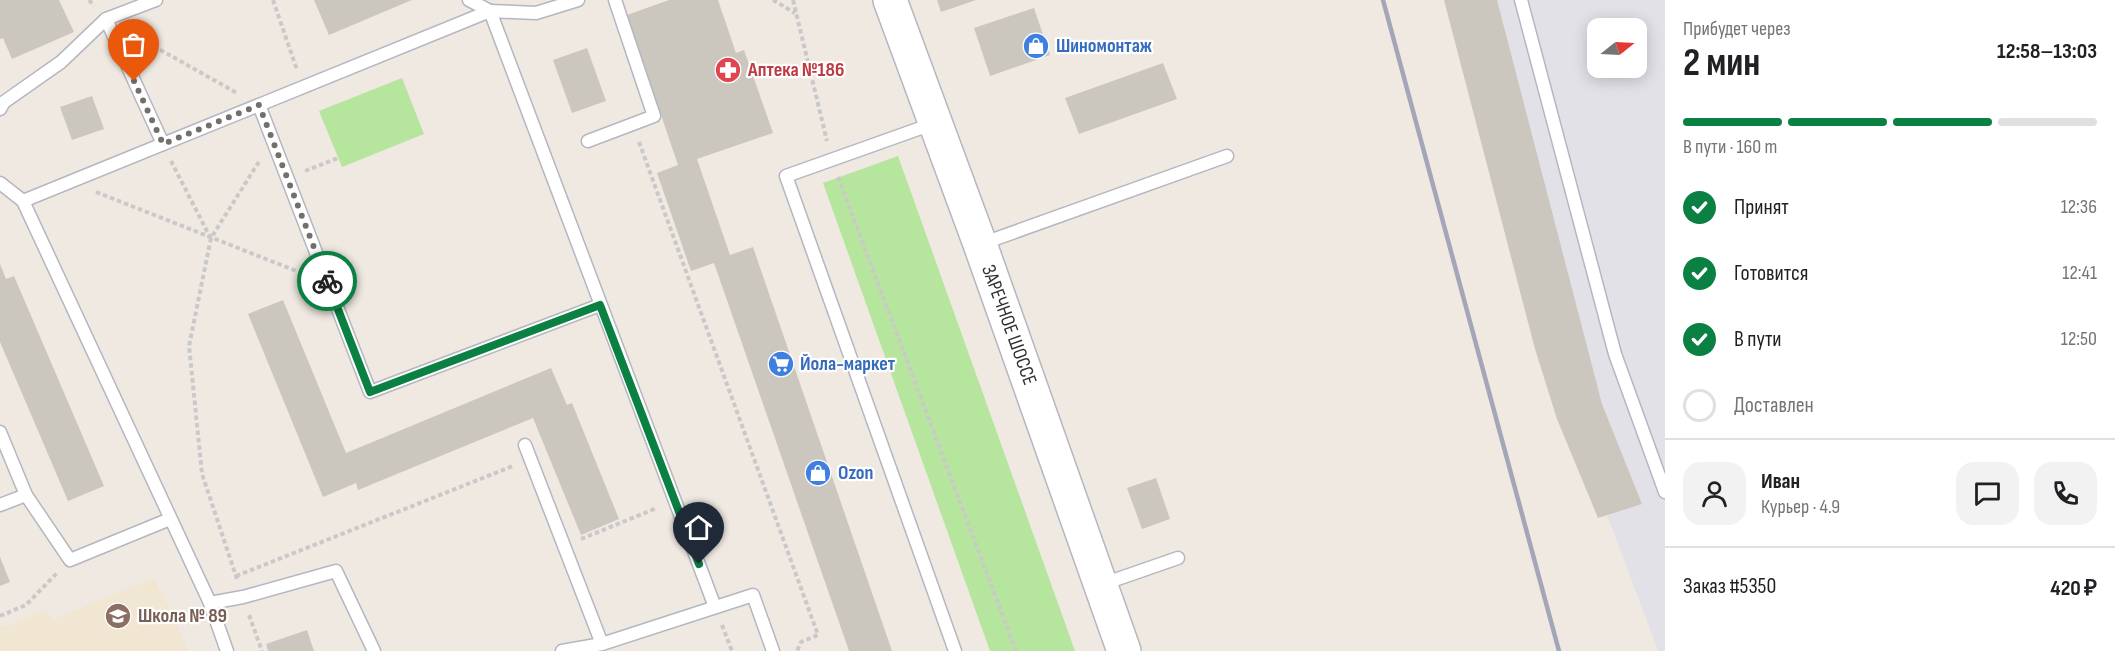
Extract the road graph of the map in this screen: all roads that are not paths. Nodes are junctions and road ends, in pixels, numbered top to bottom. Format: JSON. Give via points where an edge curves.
{"nodes":[{"id":1,"x":156,"y":0,"type":"edge"},
{"id":2,"x":469,"y":0,"type":"edge"},
{"id":3,"x":578,"y":0,"type":"edge"},
{"id":4,"x":615,"y":0,"type":"edge"},
{"id":5,"x":891,"y":0,"type":"edge"},
{"id":6,"x":1521,"y":0,"type":"edge"},
{"id":7,"x":490,"y":10,"type":"junction"},
{"id":8,"x":106,"y":19,"type":"junction"},
{"id":9,"x":259,"y":105,"type":"junction"},
{"id":10,"x":0,"y":108,"type":"edge"},
{"id":11,"x":936,"y":122,"type":"junction"},
{"id":12,"x":588,"y":141,"type":"dead end"},
{"id":13,"x":163,"y":144,"type":"junction"},
{"id":14,"x":1227,"y":156,"type":"dead end"},
{"id":15,"x":0,"y":183,"type":"edge"},
{"id":16,"x":23,"y":201,"type":"junction"},
{"id":17,"x":980,"y":244,"type":"junction"},
{"id":18,"x":600,"y":305,"type":"junction"},
{"id":19,"x":0,"y":432,"type":"edge"},
{"id":20,"x":525,"y":445,"type":"dead end"},
{"id":21,"x":1665,"y":492,"type":"edge"},
{"id":22,"x":26,"y":495,"type":"junction"},
{"id":23,"x":0,"y":505,"type":"edge"},
{"id":24,"x":170,"y":519,"type":"junction"},
{"id":25,"x":1178,"y":558,"type":"dead end"},
{"id":26,"x":1102,"y":584,"type":"junction"},
{"id":27,"x":210,"y":603,"type":"junction"},
{"id":28,"x":715,"y":607,"type":"junction"},
{"id":29,"x":602,"y":644,"type":"junction"},
{"id":30,"x":227,"y":651,"type":"edge"},
{"id":31,"x":374,"y":651,"type":"edge"},
{"id":32,"x":562,"y":651,"type":"edge"},
{"id":33,"x":773,"y":651,"type":"edge"},
{"id":34,"x":955,"y":651,"type":"edge"},
{"id":35,"x":1124,"y":651,"type":"edge"}],
"edges":[{"from":1,"to":8,"type":"lane"},
{"from":2,"to":7,"type":"lane"},
{"from":3,"to":7,"type":"lane","via":[[536,13]]},
{"from":4,"to":12,"type":"lane","via":[[654,116]]},
{"from":5,"to":11,"type":"main road","name":"ЗАРЕЧНОЕ ШОССЕ"},
{"from":6,"to":21,"type":"lane","via":[[1615,354]]},
{"from":7,"to":9,"type":"lane"},
{"from":7,"to":18,"type":"lane"},
{"from":8,"to":10,"type":"lane","via":[[61,62]]},
{"from":8,"to":13,"type":"lane"},
{"from":9,"to":13,"type":"lane"},
{"from":9,"to":18,"type":"lane","via":[[370,392]]},
{"from":11,"to":17,"type":"main road","name":"ЗАРЕЧНОЕ ШОССЕ"},
{"from":11,"to":34,"type":"lane","via":[[786,176]]},
{"from":13,"to":16,"type":"lane"},
{"from":14,"to":17,"type":"lane"},
{"from":15,"to":16,"type":"lane"},
{"from":16,"to":24,"type":"lane"},
{"from":17,"to":26,"type":"main road","name":"ЗАРЕЧНОЕ ШОССЕ"},
{"from":18,"to":28,"type":"lane"},
{"from":19,"to":22,"type":"lane"},
{"from":20,"to":29,"type":"lane"},
{"from":22,"to":23,"type":"lane"},
{"from":22,"to":24,"type":"lane","via":[[70,560]]},
{"from":24,"to":27,"type":"lane"},
{"from":25,"to":26,"type":"lane"},
{"from":26,"to":35,"type":"main road","name":"ЗАРЕЧНОЕ ШОССЕ"},
{"from":27,"to":30,"type":"lane"},
{"from":27,"to":31,"type":"lane","via":[[336,571]]},
{"from":28,"to":29,"type":"lane"},
{"from":28,"to":33,"type":"lane","via":[[753,595]]},
{"from":29,"to":32,"type":"lane"}]}
